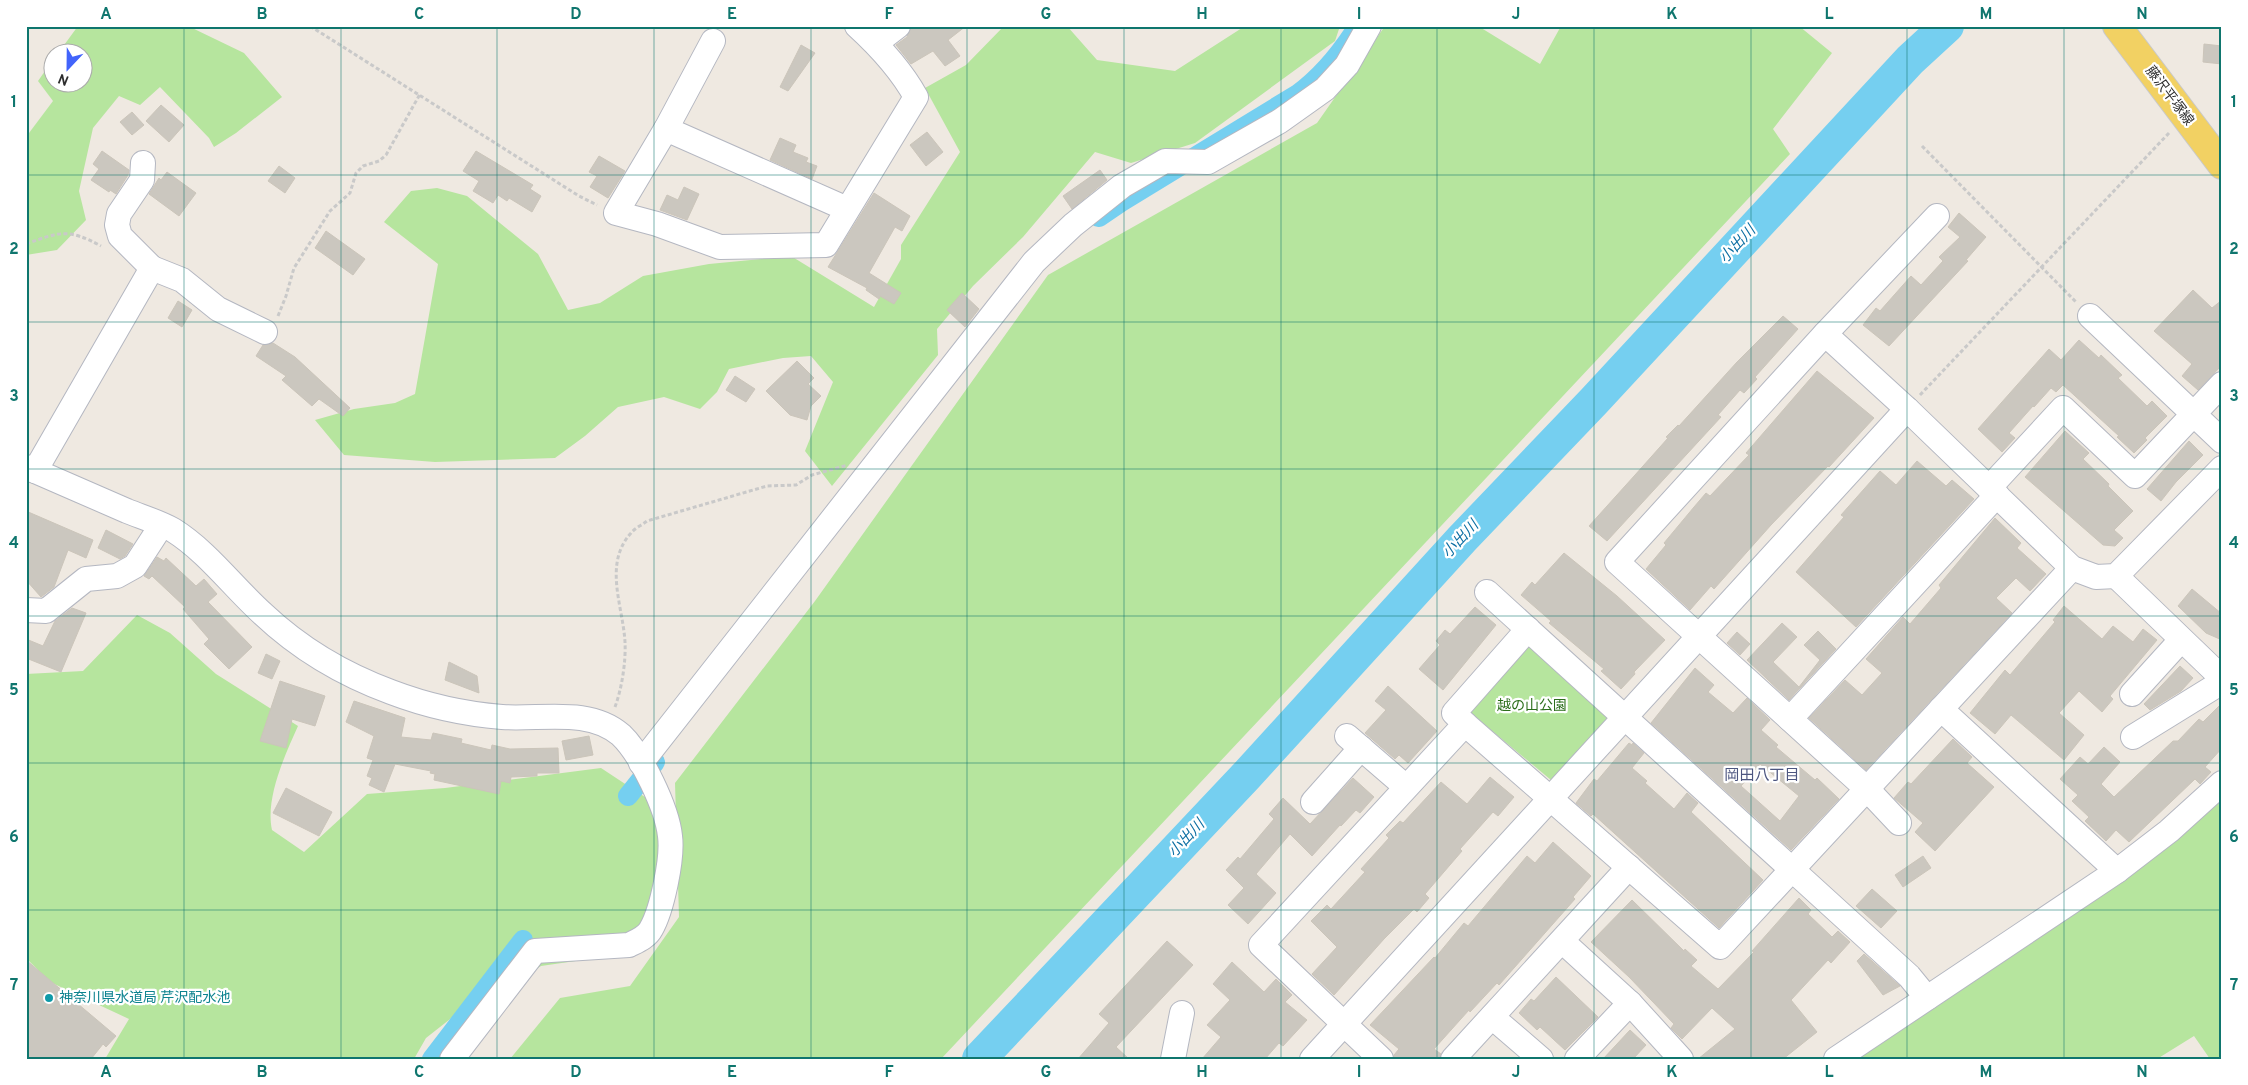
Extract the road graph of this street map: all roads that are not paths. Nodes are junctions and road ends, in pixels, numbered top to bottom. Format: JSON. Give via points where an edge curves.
{"nodes":[{"id":1,"x":857,"y":26,"type":"edge"},
{"id":2,"x":898,"y":26,"type":"edge"},
{"id":3,"x":1369,"y":26,"type":"edge"},
{"id":4,"x":2117,"y":26,"type":"edge"},
{"id":5,"x":713,"y":41,"type":"dead end"},
{"id":6,"x":876,"y":42,"type":"junction"},
{"id":7,"x":666,"y":129,"type":"junction"},
{"id":8,"x":143,"y":164,"type":"dead end"},
{"id":9,"x":2222,"y":165,"type":"edge"},
{"id":10,"x":847,"y":209,"type":"junction"},
{"id":11,"x":1937,"y":216,"type":"dead end"},
{"id":12,"x":150,"y":273,"type":"junction"},
{"id":13,"x":2090,"y":316,"type":"road end"},
{"id":14,"x":265,"y":332,"type":"road end"},
{"id":15,"x":1825,"y":334,"type":"junction"},
{"id":16,"x":2222,"y":384,"type":"edge"},
{"id":17,"x":1907,"y":409,"type":"junction"},
{"id":18,"x":2193,"y":414,"type":"junction"},
{"id":19,"x":2222,"y":441,"type":"edge"},
{"id":20,"x":2222,"y":468,"type":"edge"},
{"id":21,"x":31,"y":469,"type":"edge"},
{"id":22,"x":1993,"y":492,"type":"junction"},
{"id":23,"x":162,"y":526,"type":"junction"},
{"id":24,"x":2072,"y":568,"type":"junction"},
{"id":25,"x":2116,"y":576,"type":"junction"},
{"id":26,"x":1487,"y":592,"type":"dead end"},
{"id":27,"x":26,"y":610,"type":"edge"},
{"id":28,"x":1528,"y":629,"type":"junction"},
{"id":29,"x":1700,"y":636,"type":"junction"},
{"id":30,"x":2181,"y":640,"type":"junction"},
{"id":31,"x":2222,"y":680,"type":"edge"},
{"id":32,"x":2132,"y":694,"type":"dead end"},
{"id":33,"x":1941,"y":709,"type":"junction"},
{"id":34,"x":1625,"y":718,"type":"junction"},
{"id":35,"x":1790,"y":719,"type":"junction"},
{"id":36,"x":1465,"y":724,"type":"junction"},
{"id":37,"x":2133,"y":737,"type":"dead end"},
{"id":38,"x":645,"y":770,"type":"junction"},
{"id":39,"x":2222,"y":783,"type":"edge"},
{"id":40,"x":1406,"y":787,"type":"junction"},
{"id":41,"x":1867,"y":789,"type":"junction"},
{"id":42,"x":1550,"y":798,"type":"junction"},
{"id":43,"x":1313,"y":802,"type":"dead end"},
{"id":44,"x":1899,"y":823,"type":"dead end"},
{"id":45,"x":1629,"y":867,"type":"junction"},
{"id":46,"x":1792,"y":870,"type":"junction"},
{"id":47,"x":2118,"y":872,"type":"junction"},
{"id":48,"x":1562,"y":941,"type":"junction"},
{"id":49,"x":1927,"y":998,"type":"junction"},
{"id":50,"x":1630,"y":1003,"type":"junction"},
{"id":51,"x":1182,"y":1013,"type":"dead end"},
{"id":52,"x":1492,"y":1017,"type":"junction"},
{"id":53,"x":1343,"y":1024,"type":"junction"},
{"id":54,"x":452,"y":1059,"type":"edge"},
{"id":55,"x":1173,"y":1059,"type":"edge"},
{"id":56,"x":1312,"y":1059,"type":"edge"},
{"id":57,"x":1381,"y":1059,"type":"edge"},
{"id":58,"x":1454,"y":1059,"type":"edge"},
{"id":59,"x":1541,"y":1059,"type":"edge"},
{"id":60,"x":1577,"y":1059,"type":"edge"},
{"id":61,"x":1681,"y":1059,"type":"edge"},
{"id":62,"x":1836,"y":1059,"type":"edge"}],
"edges":[{"from":1,"to":6,"type":"street"},
{"from":2,"to":6,"type":"street"},
{"from":3,"to":38,"type":"street","via":[[1347,65],[1324,89],[1280,121],[1208,162],[1165,161],[1122,186],[1073,225],[1034,262],[880,456]]},
{"from":4,"to":9,"type":"main road","name":"藤沢平塚線"},
{"from":5,"to":7,"type":"street"},
{"from":6,"to":10,"type":"street","via":[[907,80],[916,97]]},
{"from":7,"to":10,"type":"street"},
{"from":7,"to":10,"type":"street","via":[[616,213],[720,247],[826,245]]},
{"from":8,"to":12,"type":"street","via":[[142,180],[119,214],[117,226],[120,236]]},
{"from":11,"to":15,"type":"street"},
{"from":12,"to":14,"type":"street","via":[[182,280],[218,309]]},
{"from":12,"to":21,"type":"street"},
{"from":13,"to":18,"type":"street"},
{"from":15,"to":17,"type":"street"},
{"from":15,"to":29,"type":"street","via":[[1617,562]]},
{"from":16,"to":18,"type":"street"},
{"from":17,"to":22,"type":"street"},
{"from":17,"to":29,"type":"street"},
{"from":18,"to":19,"type":"street"},
{"from":18,"to":22,"type":"street","via":[[2135,476],[2063,408]]},
{"from":20,"to":25,"type":"street"},
{"from":21,"to":23,"type":"street"},
{"from":22,"to":24,"type":"street"},
{"from":22,"to":35,"type":"street"},
{"from":23,"to":27,"type":"street","via":[[135,566],[117,576],[86,579],[46,611]]},
{"from":23,"to":38,"type":"street","via":[[201,552],[264,616],[343,671],[392,692],[446,708],[501,717],[585,718],[607,725],[622,736]]},
{"from":24,"to":25,"type":"street","via":[[2096,577]]},
{"from":24,"to":33,"type":"street"},
{"from":25,"to":30,"type":"street"},
{"from":26,"to":28,"type":"street"},
{"from":28,"to":34,"type":"street"},
{"from":28,"to":36,"type":"street","via":[[1454,713]]},
{"from":29,"to":34,"type":"street"},
{"from":29,"to":35,"type":"street"},
{"from":30,"to":31,"type":"street"},
{"from":30,"to":32,"type":"street"},
{"from":31,"to":37,"type":"street"},
{"from":33,"to":41,"type":"street"},
{"from":33,"to":47,"type":"street"},
{"from":34,"to":42,"type":"street"},
{"from":34,"to":46,"type":"street"},
{"from":35,"to":41,"type":"street"},
{"from":36,"to":40,"type":"street"},
{"from":36,"to":42,"type":"street"},
{"from":38,"to":54,"type":"street","via":[[661,801],[670,836],[669,862],[662,895],[650,930],[629,945],[535,950]]},
{"from":39,"to":47,"type":"street"},
{"from":40,"to":43,"type":"street","via":[[1354,742]]},
{"from":40,"to":53,"type":"street","via":[[1261,946]]},
{"from":41,"to":44,"type":"street"},
{"from":41,"to":46,"type":"street"},
{"from":42,"to":45,"type":"street"},
{"from":42,"to":53,"type":"street"},
{"from":45,"to":46,"type":"street","via":[[1720,947]]},
{"from":45,"to":48,"type":"street"},
{"from":46,"to":49,"type":"street","via":[[1909,976]]},
{"from":47,"to":49,"type":"street"},
{"from":48,"to":50,"type":"street"},
{"from":48,"to":52,"type":"street"},
{"from":49,"to":62,"type":"street"},
{"from":50,"to":60,"type":"street"},
{"from":50,"to":61,"type":"street"},
{"from":51,"to":55,"type":"street"},
{"from":52,"to":58,"type":"street"},
{"from":52,"to":59,"type":"street"},
{"from":53,"to":56,"type":"street"},
{"from":53,"to":57,"type":"street"}]}
